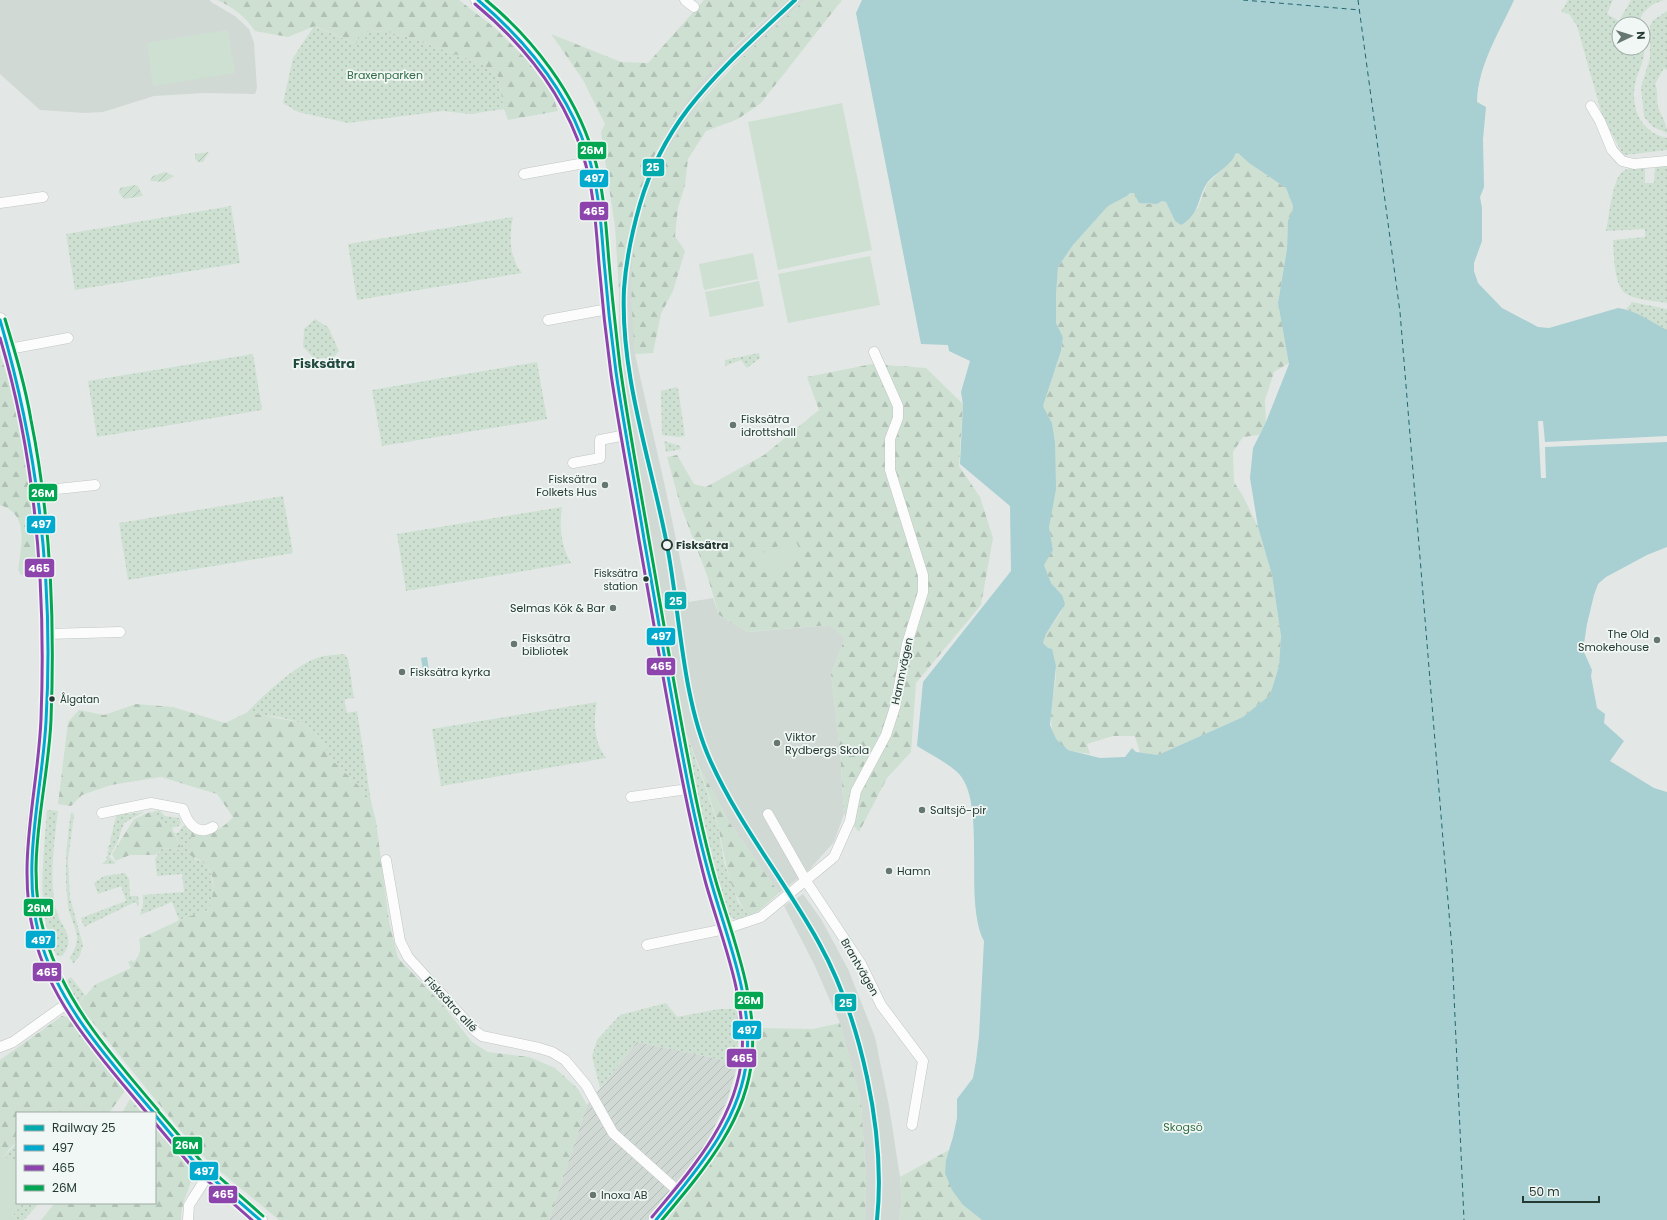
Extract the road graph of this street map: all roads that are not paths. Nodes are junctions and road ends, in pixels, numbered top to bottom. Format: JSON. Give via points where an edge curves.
{"nodes":[{"id":1,"x":478,"y":0,"type":"edge"},
{"id":2,"x":685,"y":0,"type":"edge"},
{"id":3,"x":694,"y":7,"type":"dead end"},
{"id":4,"x":1591,"y":106,"type":"dead end"},
{"id":5,"x":1667,"y":161,"type":"edge"},
{"id":6,"x":590,"y":162,"type":"junction"},
{"id":7,"x":524,"y":174,"type":"dead end"},
{"id":8,"x":43,"y":197,"type":"dead end"},
{"id":9,"x":0,"y":204,"type":"edge"},
{"id":10,"x":608,"y":309,"type":"junction"},
{"id":11,"x":0,"y":320,"type":"edge"},
{"id":12,"x":548,"y":320,"type":"dead end"},
{"id":13,"x":68,"y":338,"type":"dead end"},
{"id":14,"x":9,"y":349,"type":"junction"},
{"id":15,"x":874,"y":352,"type":"dead end"},
{"id":16,"x":626,"y":435,"type":"junction"},
{"id":17,"x":573,"y":463,"type":"dead end"},
{"id":18,"x":95,"y":485,"type":"dead end"},
{"id":19,"x":38,"y":491,"type":"junction"},
{"id":20,"x":120,"y":632,"type":"dead end"},
{"id":21,"x":48,"y":634,"type":"junction"},
{"id":22,"x":688,"y":789,"type":"junction"},
{"id":23,"x":631,"y":797,"type":"dead end"},
{"id":24,"x":102,"y":813,"type":"dead end"},
{"id":25,"x":768,"y":814,"type":"dead end"},
{"id":26,"x":213,"y":827,"type":"dead end"},
{"id":27,"x":386,"y":860,"type":"dead end"},
{"id":28,"x":806,"y":881,"type":"junction"},
{"id":29,"x":724,"y":930,"type":"junction"},
{"id":30,"x":647,"y":946,"type":"dead end"},
{"id":31,"x":69,"y":1002,"type":"junction"},
{"id":32,"x":0,"y":1047,"type":"edge"},
{"id":33,"x":152,"y":1112,"type":"edge"},
{"id":34,"x":156,"y":1116,"type":"edge"},
{"id":35,"x":912,"y":1125,"type":"dead end"},
{"id":36,"x":208,"y":1175,"type":"junction"},
{"id":37,"x":679,"y":1192,"type":"junction"},
{"id":38,"x":188,"y":1220,"type":"edge"},
{"id":39,"x":260,"y":1220,"type":"edge"},
{"id":40,"x":656,"y":1220,"type":"edge"}],
"edges":[{"from":1,"to":6,"type":"street","via":[[496,14],[540,62],[564,100],[584,140]]},
{"from":2,"to":3,"type":"street"},
{"from":4,"to":5,"type":"street","via":[[1612,150],[1622,161],[1634,164]]},
{"from":6,"to":7,"type":"street"},
{"from":6,"to":10,"type":"street","via":[[596,186]]},
{"from":8,"to":9,"type":"street"},
{"from":10,"to":12,"type":"street"},
{"from":10,"to":16,"type":"street"},
{"from":11,"to":14,"type":"street"},
{"from":13,"to":14,"type":"street"},
{"from":14,"to":19,"type":"street","via":[[27,416]]},
{"from":15,"to":28,"type":"street","name":"Hamnvägen","via":[[898,406],[898,418],[890,439],[890,470],[919,558],[923,592],[907,644],[886,735],[856,792],[850,821],[834,857]]},
{"from":16,"to":17,"type":"street","via":[[600,440],[600,458]]},
{"from":16,"to":22,"type":"street"},
{"from":18,"to":19,"type":"street"},
{"from":19,"to":21,"type":"street","via":[[45,556]]},
{"from":20,"to":21,"type":"street"},
{"from":21,"to":31,"type":"street","via":[[45,732],[31,858],[33,907],[47,960]]},
{"from":22,"to":23,"type":"street"},
{"from":22,"to":29,"type":"street"},
{"from":24,"to":26,"type":"street","via":[[156,803],[183,809],[188,823],[198,828],[206,830]]},
{"from":25,"to":28,"type":"street","name":"Brantvägen"},
{"from":27,"to":37,"type":"street","name":"Fisksätra allé","via":[[400,941],[408,957],[482,1036],[539,1048],[565,1060],[586,1085],[613,1133]]},
{"from":28,"to":29,"type":"street","name":"Hamnvägen","via":[[761,917]]},
{"from":28,"to":35,"type":"street","name":"Brantvägen","via":[[860,964],[881,1005],[923,1060]]},
{"from":29,"to":30,"type":"street","name":"Hamnvägen"},
{"from":29,"to":37,"type":"street","via":[[743,992],[747,1026],[747,1062],[742,1084],[726,1123],[707,1156]]},
{"from":31,"to":32,"type":"street","via":[[13,1042]]},
{"from":31,"to":33,"type":"street","via":[[97,1043]]},
{"from":34,"to":36,"type":"street"},
{"from":36,"to":38,"type":"street","via":[[189,1205]]},
{"from":36,"to":39,"type":"street"},
{"from":37,"to":40,"type":"street"}]}
